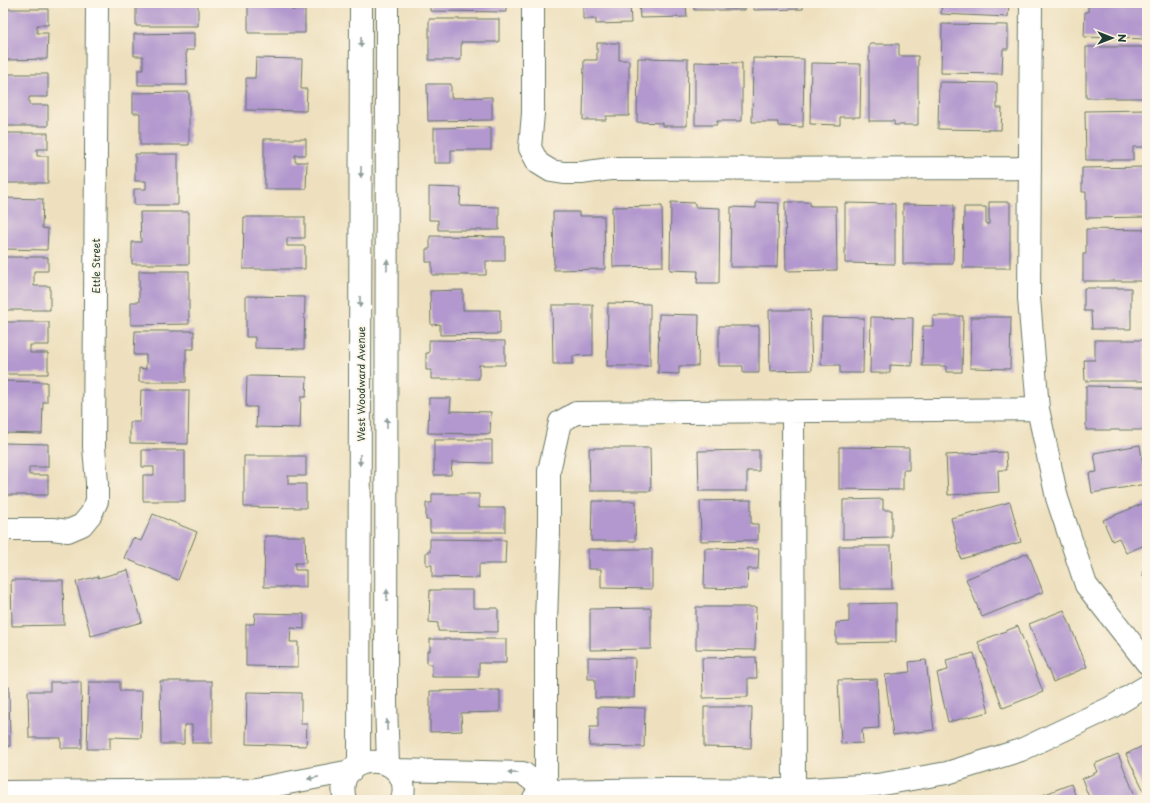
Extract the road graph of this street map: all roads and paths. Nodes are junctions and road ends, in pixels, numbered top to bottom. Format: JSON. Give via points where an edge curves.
{"nodes":[{"id":1,"x":97,"y":3,"type":"edge"},
{"id":2,"x":362,"y":3,"type":"edge"},
{"id":3,"x":387,"y":3,"type":"edge"},
{"id":4,"x":533,"y":3,"type":"edge"},
{"id":5,"x":1031,"y":3,"type":"edge"},
{"id":6,"x":1030,"y":168,"type":"junction"},
{"id":7,"x":1038,"y":409,"type":"junction"},
{"id":8,"x":794,"y":411,"type":"junction"},
{"id":9,"x":3,"y":529,"type":"edge"},
{"id":10,"x":1147,"y":663,"type":"edge"},
{"id":11,"x":1147,"y":686,"type":"edge"},
{"id":12,"x":391,"y":767,"type":"junction"},
{"id":13,"x":355,"y":768,"type":"junction"},
{"id":14,"x":3,"y":792,"type":"edge"},
{"id":15,"x":259,"y":795,"type":"edge"},
{"id":16,"x":794,"y":795,"type":"edge"},
{"id":17,"x":541,"y":797,"type":"edge"},
{"id":18,"x":345,"y":800,"type":"edge"},
{"id":19,"x":402,"y":800,"type":"edge"}],
"edges":[{"from":1,"to":9,"type":"street","name":"Ettle Street","via":[[94,447],[96,501],[91,514],[82,525],[68,531]]},
{"from":2,"to":13,"type":"street","name":"West Woodward Avenue","one_way":true},
{"from":12,"to":3,"type":"street","one_way":true,"via":[[386,702]]},
{"from":4,"to":6,"type":"street","via":[[533,113],[530,148],[538,163],[551,171],[581,173],[618,169]]},
{"from":5,"to":6,"type":"street"},
{"from":6,"to":7,"type":"street","via":[[1029,298]]},
{"from":7,"to":8,"type":"street"},
{"from":7,"to":10,"type":"street","via":[[1056,498],[1086,585]]},
{"from":8,"to":16,"type":"street"},
{"from":8,"to":17,"type":"street","via":[[576,413],[560,422],[548,471],[549,532]]},
{"from":11,"to":16,"type":"street","via":[[1110,708],[1021,750],[947,773]]},
{"from":12,"to":13,"type":"street","via":[[379,761],[369,761]]},
{"from":17,"to":12,"type":"street","one_way":true,"via":[[523,773]]},
{"from":12,"to":19,"type":"street","via":[[400,777],[403,786]]},
{"from":13,"to":15,"type":"street","one_way":true},
{"from":13,"to":18,"type":"street","via":[[345,780]]},
{"from":14,"to":15,"type":"street"},
{"from":16,"to":17,"type":"street","via":[[668,788]]}]}
